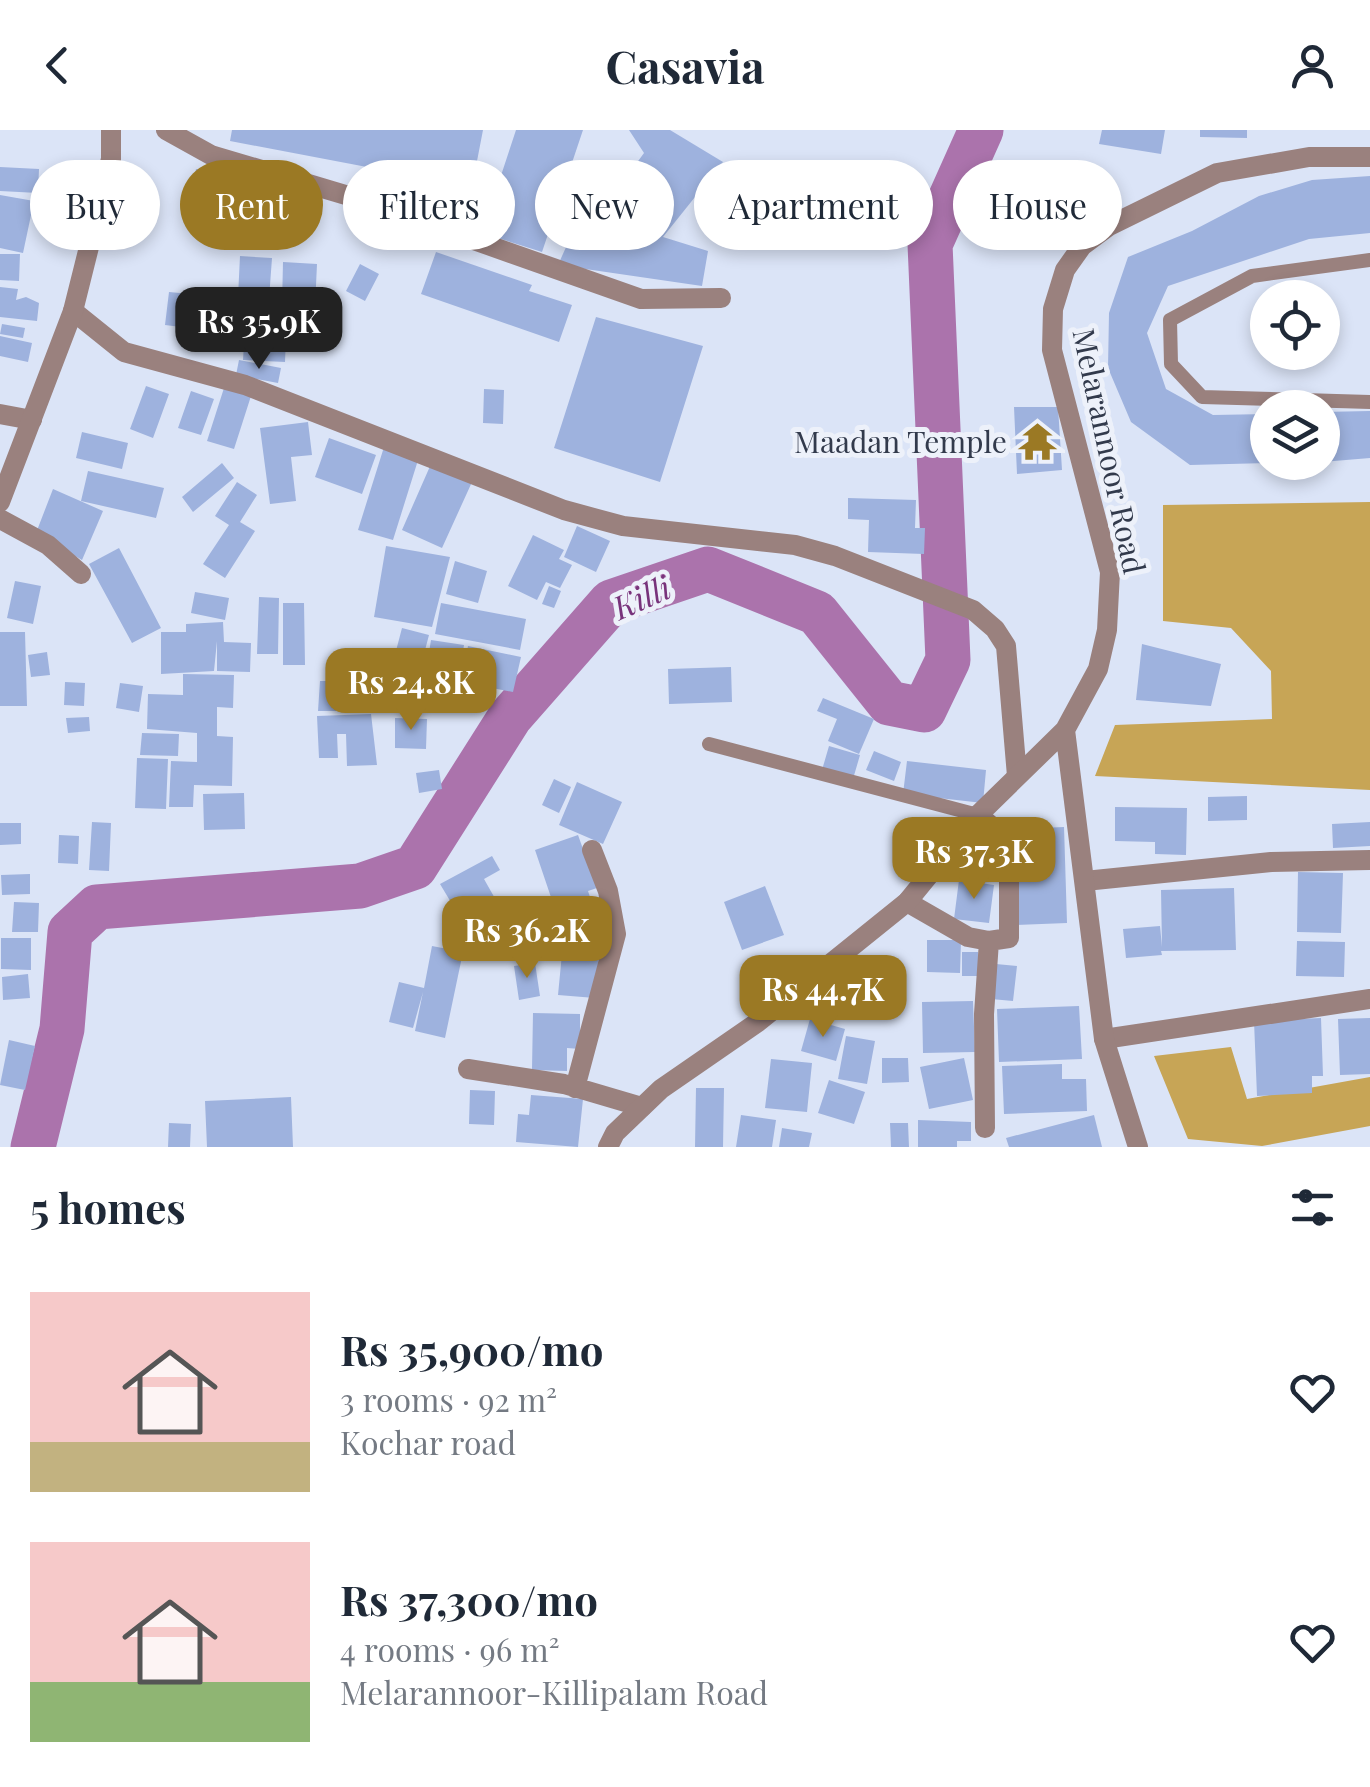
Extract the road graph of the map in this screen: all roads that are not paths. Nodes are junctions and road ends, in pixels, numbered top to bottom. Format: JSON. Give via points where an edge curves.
{"nodes":[{"id":1,"x":111,"y":130,"type":"edge"},
{"id":2,"x":166,"y":130,"type":"edge"},
{"id":3,"x":1370,"y":157,"type":"edge"},
{"id":4,"x":1370,"y":260,"type":"edge"},
{"id":5,"x":721,"y":298,"type":"dead end"},
{"id":6,"x":73,"y":311,"type":"junction"},
{"id":7,"x":1370,"y":402,"type":"edge"},
{"id":8,"x":0,"y":414,"type":"edge"},
{"id":9,"x":32,"y":420,"type":"junction"},
{"id":10,"x":0,"y":502,"type":"edge"},
{"id":11,"x":0,"y":519,"type":"edge"},
{"id":12,"x":81,"y":574,"type":"dead end"},
{"id":13,"x":1065,"y":730,"type":"junction"},
{"id":14,"x":709,"y":744,"type":"dead end"},
{"id":15,"x":1018,"y":776,"type":"junction"},
{"id":16,"x":978,"y":816,"type":"junction"},
{"id":17,"x":592,"y":850,"type":"dead end"},
{"id":18,"x":1370,"y":860,"type":"edge"},
{"id":19,"x":1085,"y":881,"type":"junction"},
{"id":20,"x":907,"y":902,"type":"junction"},
{"id":21,"x":989,"y":941,"type":"junction"},
{"id":22,"x":1370,"y":999,"type":"edge"},
{"id":23,"x":1104,"y":1038,"type":"junction"},
{"id":24,"x":468,"y":1069,"type":"dead end"},
{"id":25,"x":575,"y":1088,"type":"junction"},
{"id":26,"x":642,"y":1106,"type":"junction"},
{"id":27,"x":986,"y":1128,"type":"dead end"},
{"id":28,"x":608,"y":1147,"type":"edge"},
{"id":29,"x":1138,"y":1147,"type":"edge"}],
"edges":[{"from":1,"to":6,"type":"street","via":[[111,159]]},
{"from":2,"to":5,"type":"street","via":[[211,155],[349,196],[640,299]]},
{"from":3,"to":13,"type":"street","name":"Melarannoor Road","via":[[1309,157],[1217,173],[1109,226],[1064,270],[1053,309],[1052,350],[1110,572],[1108,630],[1098,669]]},
{"from":4,"to":7,"type":"lane","via":[[1252,276],[1170,320],[1172,364],[1202,397]]},
{"from":6,"to":9,"type":"street"},
{"from":6,"to":15,"type":"street","via":[[124,352],[245,385],[564,510],[623,526],[794,545],[973,610],[1006,646]]},
{"from":8,"to":9,"type":"street"},
{"from":9,"to":10,"type":"street"},
{"from":11,"to":12,"type":"street","via":[[48,544]]},
{"from":13,"to":15,"type":"street","name":"Melarannoor Road"},
{"from":13,"to":19,"type":"street"},
{"from":14,"to":16,"type":"lane"},
{"from":15,"to":16,"type":"street","name":"Melarannoor Road"},
{"from":16,"to":20,"type":"street","name":"Melarannoor Road"},
{"from":16,"to":21,"type":"street","via":[[1002,835],[1009,854],[1009,938]]},
{"from":17,"to":25,"type":"street","via":[[616,934]]},
{"from":18,"to":19,"type":"street","via":[[1271,862]]},
{"from":19,"to":23,"type":"street"},
{"from":20,"to":21,"type":"street","via":[[968,937]]},
{"from":20,"to":26,"type":"street","name":"Melarannoor Road"},
{"from":21,"to":27,"type":"street"},
{"from":22,"to":23,"type":"street"},
{"from":23,"to":29,"type":"street"},
{"from":24,"to":25,"type":"street"},
{"from":25,"to":26,"type":"street"},
{"from":26,"to":28,"type":"street","name":"Melarannoor Road"}]}
